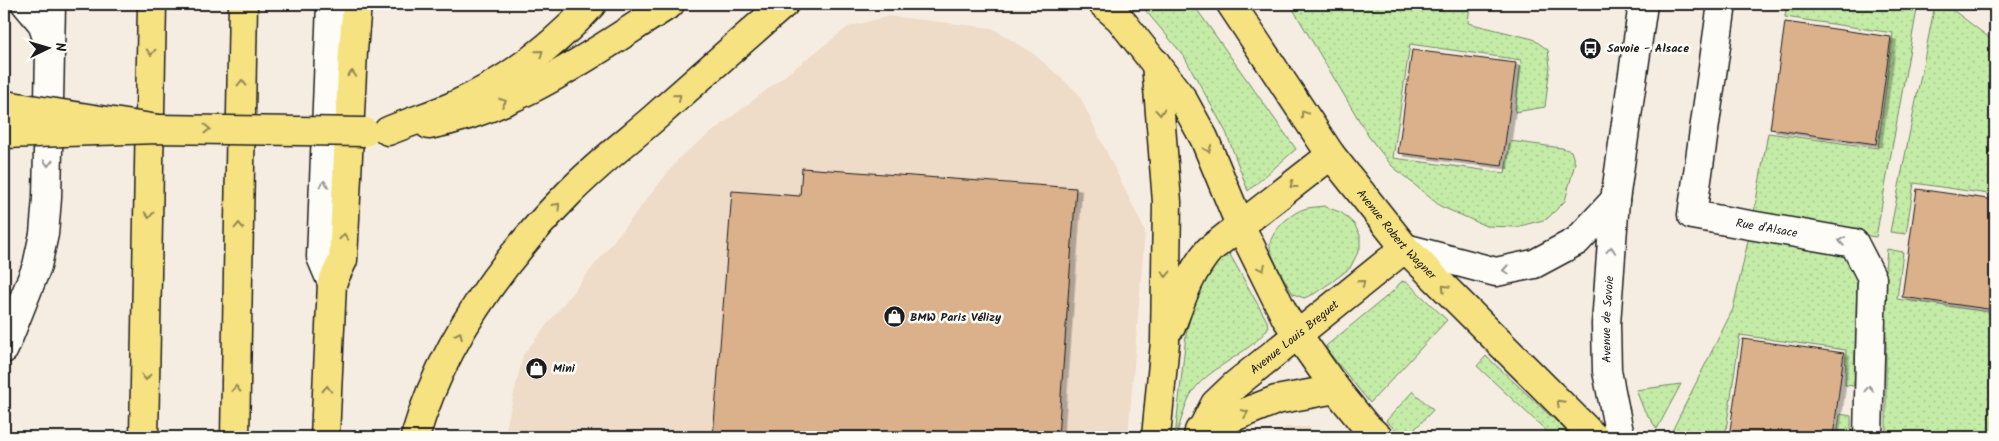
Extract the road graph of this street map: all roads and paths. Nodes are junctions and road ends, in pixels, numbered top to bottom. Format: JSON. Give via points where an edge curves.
{"nodes":[{"id":1,"x":26,"y":4,"type":"edge"},
{"id":2,"x":51,"y":4,"type":"edge"},
{"id":3,"x":152,"y":4,"type":"edge"},
{"id":4,"x":243,"y":4,"type":"edge"},
{"id":5,"x":331,"y":4,"type":"edge"},
{"id":6,"x":357,"y":4,"type":"edge"},
{"id":7,"x":592,"y":4,"type":"edge"},
{"id":8,"x":670,"y":4,"type":"edge"},
{"id":9,"x":784,"y":4,"type":"edge"},
{"id":10,"x":1103,"y":4,"type":"edge"},
{"id":11,"x":1231,"y":4,"type":"edge"},
{"id":12,"x":1643,"y":4,"type":"edge"},
{"id":13,"x":1722,"y":4,"type":"edge"},
{"id":14,"x":50,"y":44,"type":"junction"},
{"id":15,"x":1156,"y":63,"type":"junction"},
{"id":16,"x":4,"y":104,"type":"edge"},
{"id":17,"x":158,"y":129,"type":"junction"},
{"id":18,"x":377,"y":131,"type":"junction"},
{"id":19,"x":4,"y":134,"type":"edge"},
{"id":20,"x":1331,"y":155,"type":"junction"},
{"id":21,"x":1615,"y":200,"type":"junction"},
{"id":22,"x":1240,"y":225,"type":"junction"},
{"id":23,"x":1405,"y":248,"type":"junction"},
{"id":24,"x":332,"y":283,"type":"junction"},
{"id":25,"x":1297,"y":336,"type":"junction"},
{"id":26,"x":1165,"y":342,"type":"junction"},
{"id":27,"x":4,"y":348,"type":"edge"},
{"id":28,"x":1336,"y":389,"type":"junction"},
{"id":29,"x":1199,"y":434,"type":"edge"},
{"id":30,"x":144,"y":437,"type":"edge"},
{"id":31,"x":235,"y":437,"type":"edge"},
{"id":32,"x":325,"y":437,"type":"edge"},
{"id":33,"x":415,"y":437,"type":"edge"},
{"id":34,"x":1156,"y":437,"type":"edge"},
{"id":35,"x":1378,"y":437,"type":"edge"},
{"id":36,"x":1594,"y":437,"type":"edge"},
{"id":37,"x":1620,"y":437,"type":"edge"},
{"id":38,"x":1868,"y":437,"type":"edge"}],
"edges":[{"from":1,"to":14,"type":"street","via":[[42,23]]},
{"from":2,"to":14,"type":"street"},
{"from":3,"to":30,"type":"main road","one_way":true},
{"from":31,"to":4,"type":"main road","one_way":true},
{"from":24,"to":5,"type":"street","one_way":true,"via":[[321,257]]},
{"from":24,"to":6,"type":"main road","one_way":true,"via":[[343,260]]},
{"from":18,"to":7,"type":"main road","one_way":true,"via":[[454,105],[526,65]]},
{"from":18,"to":8,"type":"main road","one_way":true,"via":[[432,124],[510,100]]},
{"from":33,"to":9,"type":"main road","one_way":true,"via":[[437,378],[466,322],[530,235],[569,193]]},
{"from":10,"to":15,"type":"main road","via":[[1120,19]]},
{"from":20,"to":11,"type":"main road","name":"Avenue Robert Wagner","one_way":true},
{"from":12,"to":21,"type":"street","name":"Avenue de Savoie"},
{"from":38,"to":13,"type":"street","name":"Rue d'Alsace","one_way":true,"via":[[1872,278],[1854,243],[1692,215]]},
{"from":14,"to":27,"type":"street","one_way":true,"via":[[44,234],[38,266]]},
{"from":15,"to":22,"type":"main road","one_way":true,"via":[[1182,98],[1204,138]]},
{"from":15,"to":26,"type":"main road","one_way":true,"via":[[1167,202]]},
{"from":16,"to":17,"type":"main road","bridge":true},
{"from":17,"to":18,"type":"main road","one_way":true,"bridge":true},
{"from":17,"to":19,"type":"main road","bridge":true},
{"from":20,"to":22,"type":"main road","one_way":true},
{"from":20,"to":23,"type":"main road","name":"Avenue Robert Wagner"},
{"from":21,"to":23,"type":"street","one_way":true,"via":[[1577,241],[1534,264],[1496,272]]},
{"from":37,"to":21,"type":"street","name":"Avenue de Savoie","one_way":true,"via":[[1607,362],[1606,324]]},
{"from":22,"to":25,"type":"main road","one_way":true},
{"from":22,"to":26,"type":"main road","via":[[1198,262]]},
{"from":25,"to":23,"type":"main road","name":"Avenue Louis Breguet","one_way":true},
{"from":36,"to":23,"type":"main road","name":"Avenue Robert Wagner","one_way":true},
{"from":32,"to":24,"type":"main road","one_way":true},
{"from":25,"to":28,"type":"main road"},
{"from":25,"to":29,"type":"main road","name":"Avenue Louis Breguet","via":[[1215,404]]},
{"from":26,"to":34,"type":"main road"},
{"from":29,"to":28,"type":"main road","one_way":true,"via":[[1276,400]]},
{"from":28,"to":35,"type":"main road"}]}
